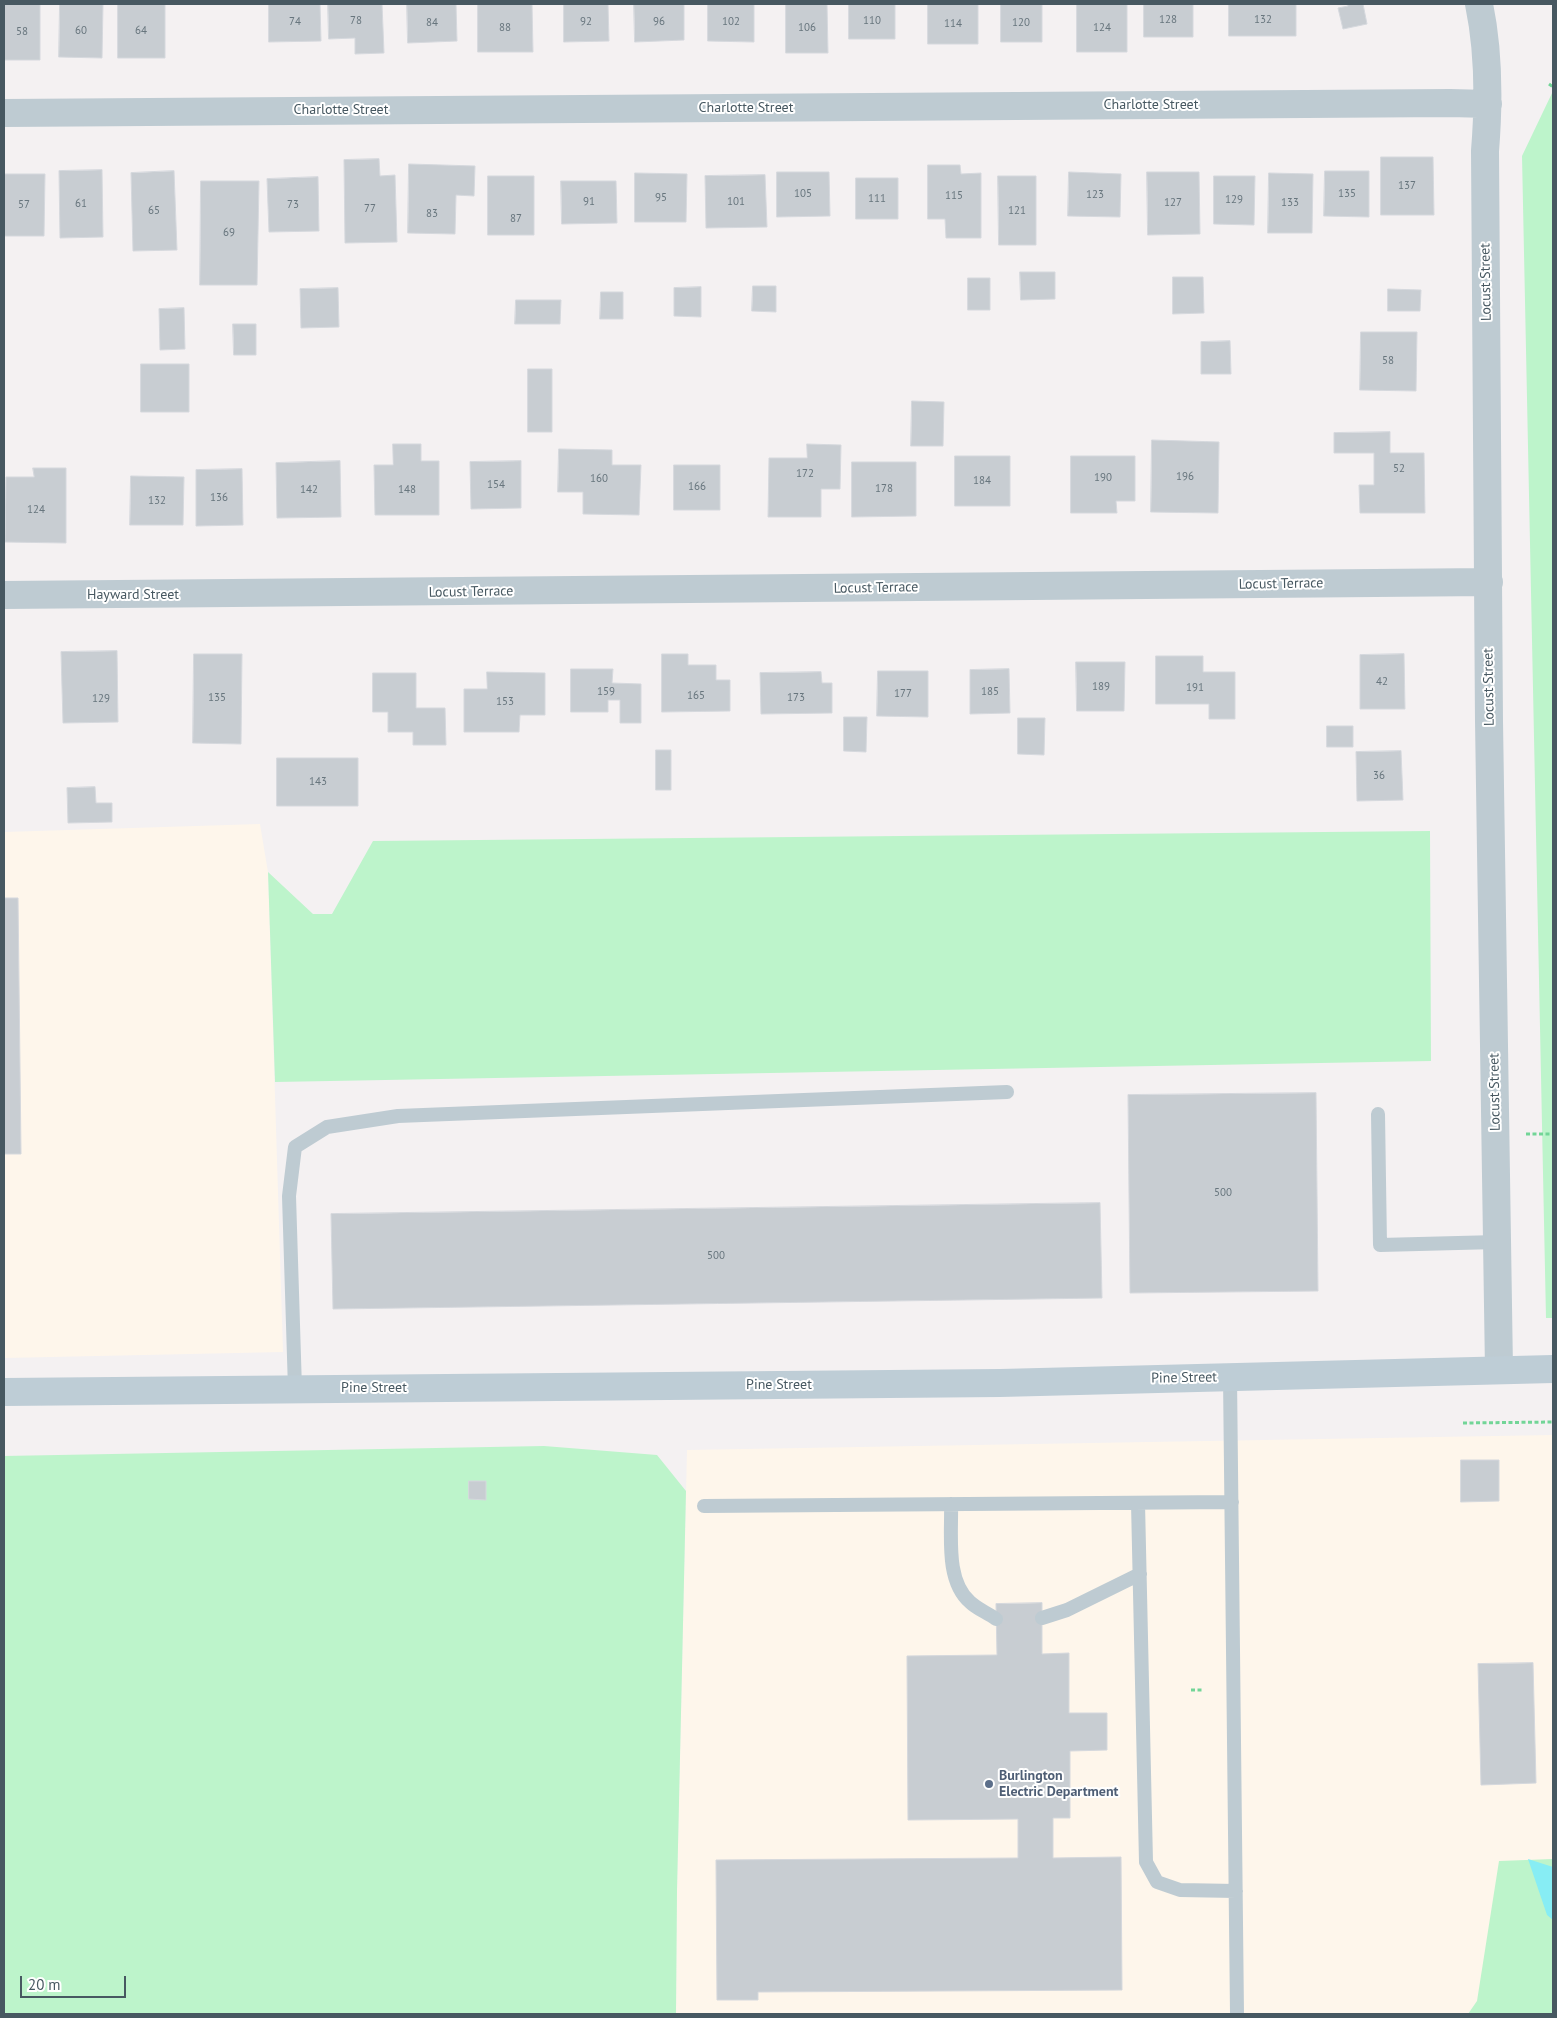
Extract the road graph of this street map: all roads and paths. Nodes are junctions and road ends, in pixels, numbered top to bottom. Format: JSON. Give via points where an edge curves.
{"nodes":[{"id":1,"x":1479,"y":4,"type":"edge"},
{"id":2,"x":1549,"y":84,"type":"dead end"},
{"id":3,"x":1553,"y":87,"type":"edge"},
{"id":4,"x":1488,"y":104,"type":"junction"},
{"id":5,"x":4,"y":113,"type":"edge"},
{"id":6,"x":1489,"y":582,"type":"junction"},
{"id":7,"x":263,"y":594,"type":"joint"},
{"id":8,"x":4,"y":596,"type":"edge"},
{"id":9,"x":1007,"y":1092,"type":"dead end"},
{"id":10,"x":1378,"y":1114,"type":"dead end"},
{"id":11,"x":1497,"y":1242,"type":"junction"},
{"id":12,"x":1553,"y":1369,"type":"edge"},
{"id":13,"x":1499,"y":1370,"type":"junction"},
{"id":14,"x":1230,"y":1377,"type":"junction"},
{"id":15,"x":295,"y":1389,"type":"junction"},
{"id":16,"x":4,"y":1392,"type":"edge"},
{"id":17,"x":1553,"y":1422,"type":"edge"},
{"id":18,"x":1462,"y":1423,"type":"dead end"},
{"id":19,"x":1232,"y":1502,"type":"junction"},
{"id":20,"x":1138,"y":1503,"type":"junction"},
{"id":21,"x":951,"y":1504,"type":"junction"},
{"id":22,"x":704,"y":1506,"type":"dead end"},
{"id":23,"x":1140,"y":1574,"type":"junction"},
{"id":24,"x":996,"y":1618,"type":"dead end"},
{"id":25,"x":1042,"y":1618,"type":"dead end"},
{"id":26,"x":1191,"y":1690,"type":"dead end"},
{"id":27,"x":1204,"y":1690,"type":"dead end"},
{"id":28,"x":1236,"y":1891,"type":"junction"},
{"id":29,"x":1237,"y":2014,"type":"edge"}],
"edges":[{"from":1,"to":4,"type":"street","name":"Locust Street"},
{"from":2,"to":3,"type":"path"},
{"from":4,"to":5,"type":"street","name":"Charlotte Street"},
{"from":4,"to":6,"type":"street","name":"Locust Street","via":[[1484,151]]},
{"from":6,"to":7,"type":"street","name":"Locust Terrace"},
{"from":6,"to":11,"type":"street","name":"Locust Street"},
{"from":7,"to":8,"type":"street","name":"Hayward Street"},
{"from":9,"to":15,"type":"lane","via":[[398,1116],[327,1126],[295,1147],[289,1196]]},
{"from":10,"to":11,"type":"lane","via":[[1380,1245]]},
{"from":11,"to":13,"type":"street","name":"Locust Street"},
{"from":12,"to":13,"type":"main road","name":"Pine Street"},
{"from":13,"to":14,"type":"main road","name":"Pine Street"},
{"from":14,"to":15,"type":"main road","name":"Pine Street","via":[[990,1383]]},
{"from":14,"to":19,"type":"lane"},
{"from":15,"to":16,"type":"main road","name":"Pine Street"},
{"from":17,"to":18,"type":"path"},
{"from":19,"to":20,"type":"lane"},
{"from":19,"to":28,"type":"lane"},
{"from":20,"to":21,"type":"lane"},
{"from":20,"to":23,"type":"lane"},
{"from":21,"to":22,"type":"lane"},
{"from":21,"to":24,"type":"lane","via":[[953,1568],[958,1587],[970,1602]]},
{"from":23,"to":25,"type":"lane","via":[[1067,1610]]},
{"from":23,"to":28,"type":"lane","via":[[1146,1862],[1157,1882],[1180,1890]]},
{"from":26,"to":27,"type":"path"},
{"from":28,"to":29,"type":"lane"}]}
